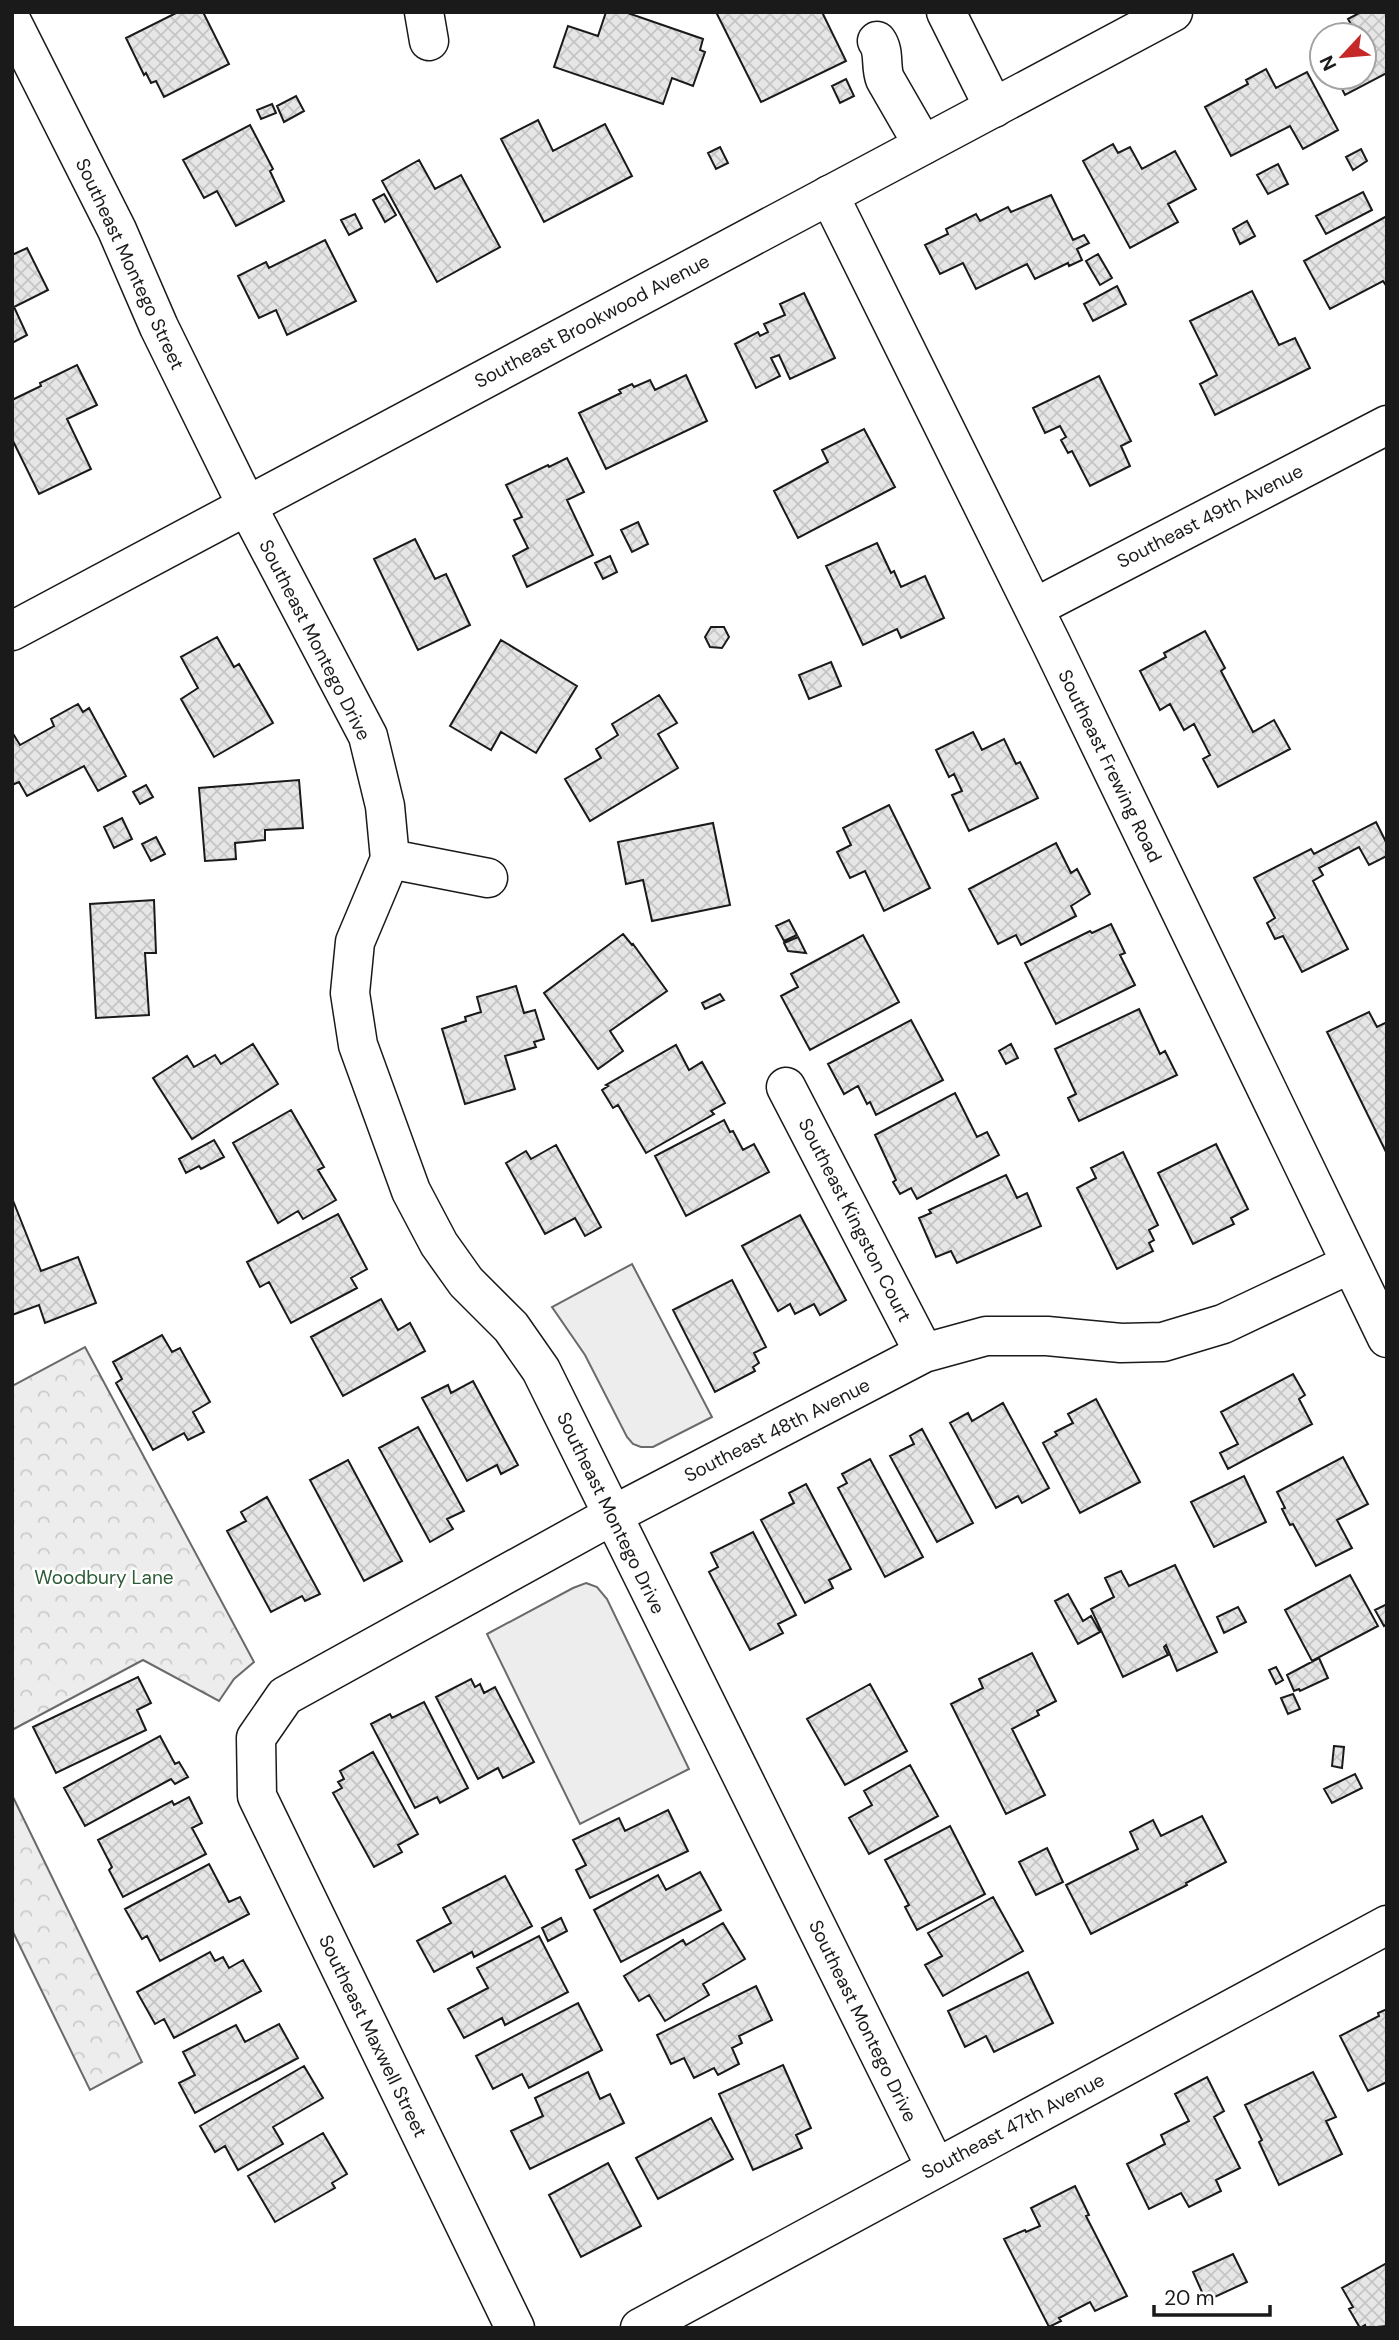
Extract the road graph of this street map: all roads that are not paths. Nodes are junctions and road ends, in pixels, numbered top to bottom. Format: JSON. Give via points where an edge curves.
{"nodes":[{"id":1,"x":946,"y":12,"type":"edge"},
{"id":2,"x":1173,"y":12,"type":"edge"},
{"id":3,"x":12,"y":22,"type":"edge"},
{"id":4,"x":877,"y":41,"type":"dead end"},
{"id":5,"x":994,"y":108,"type":"junction"},
{"id":6,"x":923,"y":145,"type":"junction"},
{"id":7,"x":829,"y":195,"type":"junction"},
{"id":8,"x":1387,"y":425,"type":"edge"},
{"id":9,"x":247,"y":506,"type":"junction"},
{"id":10,"x":1034,"y":608,"type":"junction"},
{"id":11,"x":12,"y":631,"type":"edge"},
{"id":12,"x":390,"y":859,"type":"junction"},
{"id":13,"x":488,"y":878,"type":"dead end"},
{"id":14,"x":786,"y":1087,"type":"dead end"},
{"id":15,"x":1350,"y":1264,"type":"junction"},
{"id":16,"x":1387,"y":1338,"type":"edge"},
{"id":17,"x":924,"y":1353,"type":"junction"},
{"id":18,"x":611,"y":1516,"type":"junction"},
{"id":19,"x":256,"y":1738,"type":"joint"},
{"id":20,"x":1387,"y":1925,"type":"edge"},
{"id":21,"x":936,"y":2168,"type":"junction"},
{"id":22,"x":515,"y":2328,"type":"edge"},
{"id":23,"x":640,"y":2328,"type":"edge"}],
"edges":[{"from":1,"to":5,"type":"street"},
{"from":2,"to":5,"type":"street","name":"Southeast Brookwood Avenue"},
{"from":3,"to":9,"type":"street","name":"Southeast Montego Street","via":[[117,230]]},
{"from":4,"to":6,"type":"street","via":[[885,79]]},
{"from":5,"to":6,"type":"street","name":"Southeast Brookwood Avenue"},
{"from":6,"to":7,"type":"street","name":"Southeast Brookwood Avenue"},
{"from":7,"to":9,"type":"street","name":"Southeast Brookwood Avenue"},
{"from":7,"to":10,"type":"street","name":"Southeast Frewing Road"},
{"from":8,"to":10,"type":"street","name":"Southeast 49th Avenue"},
{"from":9,"to":11,"type":"street","name":"Southeast Brookwood Avenue"},
{"from":9,"to":12,"type":"street","name":"Southeast Montego Drive","via":[[368,736]]},
{"from":10,"to":15,"type":"street","name":"Southeast Frewing Road"},
{"from":12,"to":13,"type":"street"},
{"from":12,"to":18,"type":"street","name":"Southeast Montego Drive","via":[[355,942],[350,993],[358,1045],[411,1191],[439,1244],[467,1282],[511,1327],[541,1370]]},
{"from":14,"to":17,"type":"street","name":"Southeast Kingston Court"},
{"from":15,"to":16,"type":"street","name":"Southeast Frewing Road"},
{"from":15,"to":17,"type":"street","name":"Southeast 48th Avenue","via":[[1223,1324],[1163,1342],[986,1336]]},
{"from":17,"to":18,"type":"street","name":"Southeast 48th Avenue"},
{"from":18,"to":19,"type":"street","name":"Southeast 48th Avenue","via":[[285,1696]]},
{"from":18,"to":21,"type":"street","name":"Southeast Montego Drive"},
{"from":19,"to":22,"type":"street","name":"Southeast Maxwell Street","via":[[257,1796]]},
{"from":20,"to":21,"type":"street","name":"Southeast 47th Avenue"},
{"from":21,"to":23,"type":"street","name":"Southeast 47th Avenue"}]}
